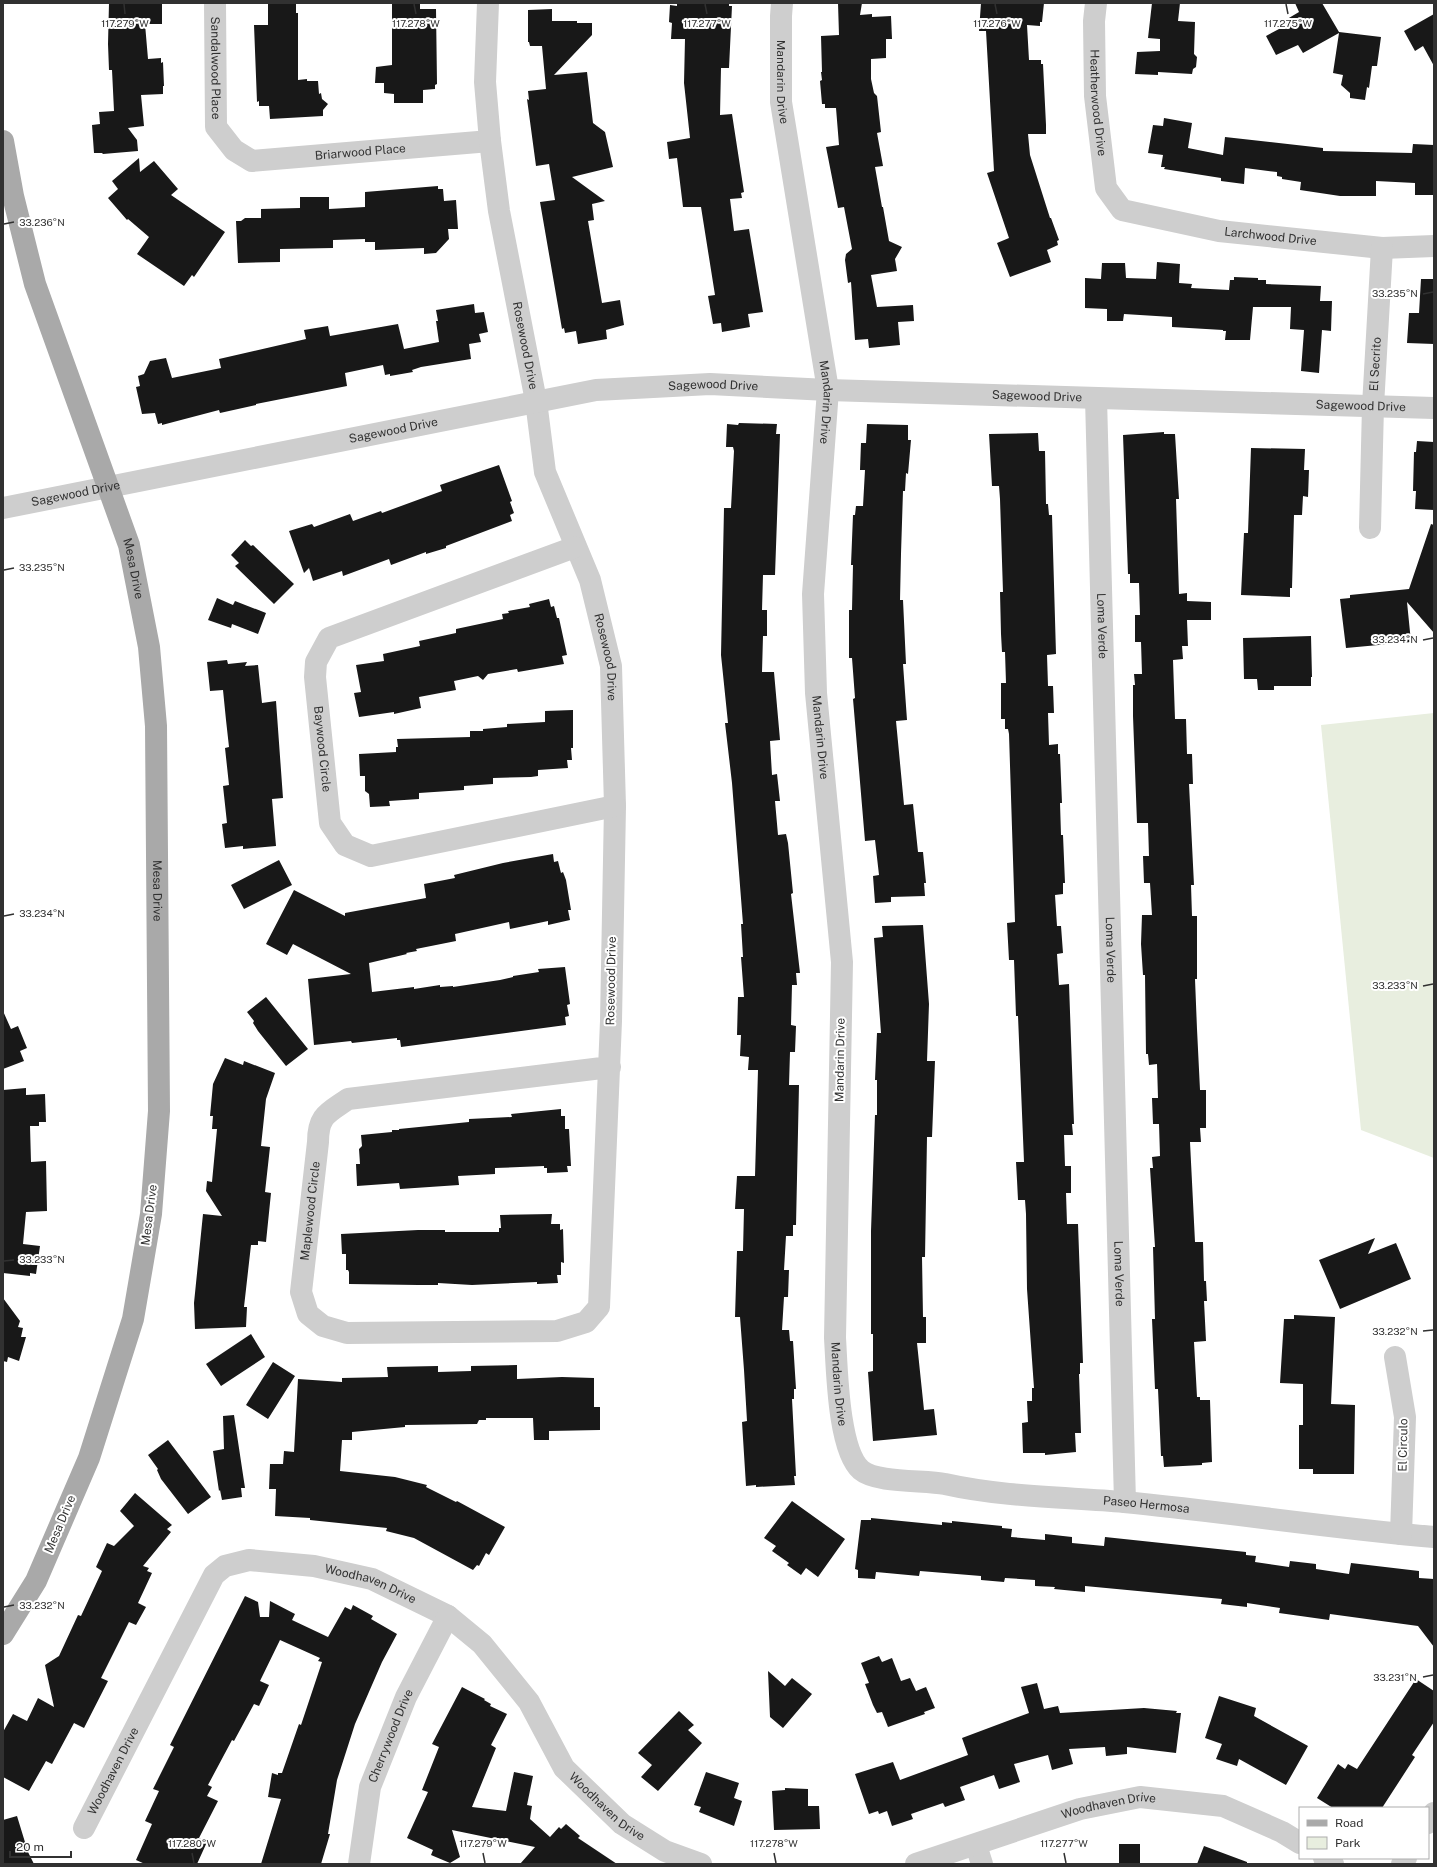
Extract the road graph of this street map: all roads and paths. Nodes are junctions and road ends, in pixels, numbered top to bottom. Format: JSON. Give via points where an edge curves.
{"nodes":[{"id":1,"x":214,"y":3,"type":"edge"},
{"id":2,"x":488,"y":3,"type":"edge"},
{"id":3,"x":782,"y":3,"type":"edge"},
{"id":4,"x":1096,"y":3,"type":"edge"},
{"id":5,"x":3,"y":141,"type":"edge"},
{"id":6,"x":490,"y":141,"type":"junction"},
{"id":7,"x":234,"y":150,"type":"joint"},
{"id":8,"x":1115,"y":199,"type":"joint"},
{"id":9,"x":1434,"y":246,"type":"edge"},
{"id":10,"x":1382,"y":248,"type":"junction"},
{"id":11,"x":828,"y":390,"type":"junction"},
{"id":12,"x":1096,"y":398,"type":"junction"},
{"id":13,"x":536,"y":401,"type":"junction"},
{"id":14,"x":1373,"y":406,"type":"junction"},
{"id":15,"x":1434,"y":408,"type":"edge"},
{"id":16,"x":109,"y":488,"type":"junction"},
{"id":17,"x":3,"y":508,"type":"edge"},
{"id":18,"x":1370,"y":528,"type":"dead end"},
{"id":19,"x":575,"y":547,"type":"junction"},
{"id":20,"x":614,"y":806,"type":"junction"},
{"id":21,"x":610,"y":1067,"type":"junction"},
{"id":22,"x":586,"y":1322,"type":"joint"},
{"id":23,"x":1395,"y":1357,"type":"dead end"},
{"id":24,"x":861,"y":1470,"type":"joint"},
{"id":25,"x":1124,"y":1502,"type":"junction"},
{"id":26,"x":1401,"y":1534,"type":"junction"},
{"id":27,"x":1434,"y":1537,"type":"edge"},
{"id":28,"x":448,"y":1616,"type":"junction"},
{"id":29,"x":3,"y":1634,"type":"edge"},
{"id":30,"x":84,"y":1828,"type":"dead end"},
{"id":31,"x":1299,"y":1842,"type":"edge"},
{"id":32,"x":979,"y":1855,"type":"edge"},
{"id":33,"x":359,"y":1864,"type":"edge"},
{"id":34,"x":701,"y":1864,"type":"edge"},
{"id":35,"x":916,"y":1864,"type":"edge"}],
"edges":[{"from":1,"to":7,"type":"street","name":"Sandalwood Place","via":[[216,127]]},
{"from":2,"to":6,"type":"street","name":"Rosewood Drive","via":[[485,82]]},
{"from":3,"to":11,"type":"street","name":"Mandarin Drive","via":[[781,102]]},
{"from":4,"to":8,"type":"street","name":"Heatherwood Drive","via":[[1095,96],[1106,188]]},
{"from":5,"to":16,"type":"main road","name":"Mesa Drive","via":[[13,196],[35,284]]},
{"from":6,"to":7,"type":"street","name":"Briarwood Place","via":[[252,161]]},
{"from":6,"to":13,"type":"street","name":"Rosewood Drive","via":[[499,211]]},
{"from":8,"to":10,"type":"street","name":"Larchwood Drive","via":[[1122,210],[1219,231]]},
{"from":9,"to":10,"type":"street","name":"Larchwood Drive"},
{"from":10,"to":14,"type":"street","name":"El Secrito"},
{"from":11,"to":12,"type":"street","name":"Sagewood Drive"},
{"from":11,"to":13,"type":"street","name":"Sagewood Drive","via":[[710,384],[596,390]]},
{"from":11,"to":24,"type":"street","name":"Mandarin Drive","via":[[813,594],[816,693],[842,962],[835,1338],[840,1407],[849,1451]]},
{"from":12,"to":14,"type":"street","name":"Sagewood Drive"},
{"from":12,"to":25,"type":"street","name":"Loma Verde"},
{"from":13,"to":16,"type":"street","name":"Sagewood Drive"},
{"from":13,"to":19,"type":"street","name":"Rosewood Drive","via":[[545,472]]},
{"from":14,"to":15,"type":"street","name":"Sagewood Drive"},
{"from":14,"to":18,"type":"street","name":"El Secrito"},
{"from":16,"to":17,"type":"street","name":"Sagewood Drive"},
{"from":16,"to":29,"type":"main road","name":"Mesa Drive","via":[[130,552],[149,647],[156,726],[159,1111],[151,1214],[133,1319],[89,1458],[36,1581]]},
{"from":19,"to":20,"type":"street","name":"Rosewood Drive","via":[[590,580],[611,666]]},
{"from":19,"to":20,"type":"street","name":"Baywood Circle","via":[[329,638],[316,662],[314,677],[330,823],[345,845],[371,856]]},
{"from":20,"to":21,"type":"street","name":"Rosewood Drive"},
{"from":21,"to":22,"type":"street","name":"Rosewood Drive","via":[[599,1307]]},
{"from":21,"to":22,"type":"street","name":"Maplewood Circle","via":[[348,1099],[324,1116],[318,1128],[301,1292],[308,1314],[323,1326],[347,1333],[557,1331]]},
{"from":23,"to":26,"type":"street","name":"El Circulo","via":[[1405,1417]]},
{"from":24,"to":25,"type":"street","name":"Paseo Hermosa","via":[[885,1479],[932,1482],[971,1490]]},
{"from":25,"to":26,"type":"street","name":"Paseo Hermosa"},
{"from":26,"to":27,"type":"street","name":"Paseo Hermosa"},
{"from":28,"to":30,"type":"street","name":"Woodhaven Drive","via":[[372,1579],[307,1565],[249,1560],[226,1566],[214,1575]]},
{"from":28,"to":33,"type":"street","name":"Cherrywood Drive","via":[[406,1697],[370,1787]]},
{"from":28,"to":34,"type":"street","name":"Woodhaven Drive","via":[[482,1644],[529,1702],[564,1768],[622,1824],[665,1851]]},
{"from":31,"to":32,"type":"street","name":"Woodhaven Drive","via":[[1282,1832],[1223,1806],[1140,1797],[1080,1809]]},
{"from":32,"to":35,"type":"street","name":"Woodhaven Drive"}]}
